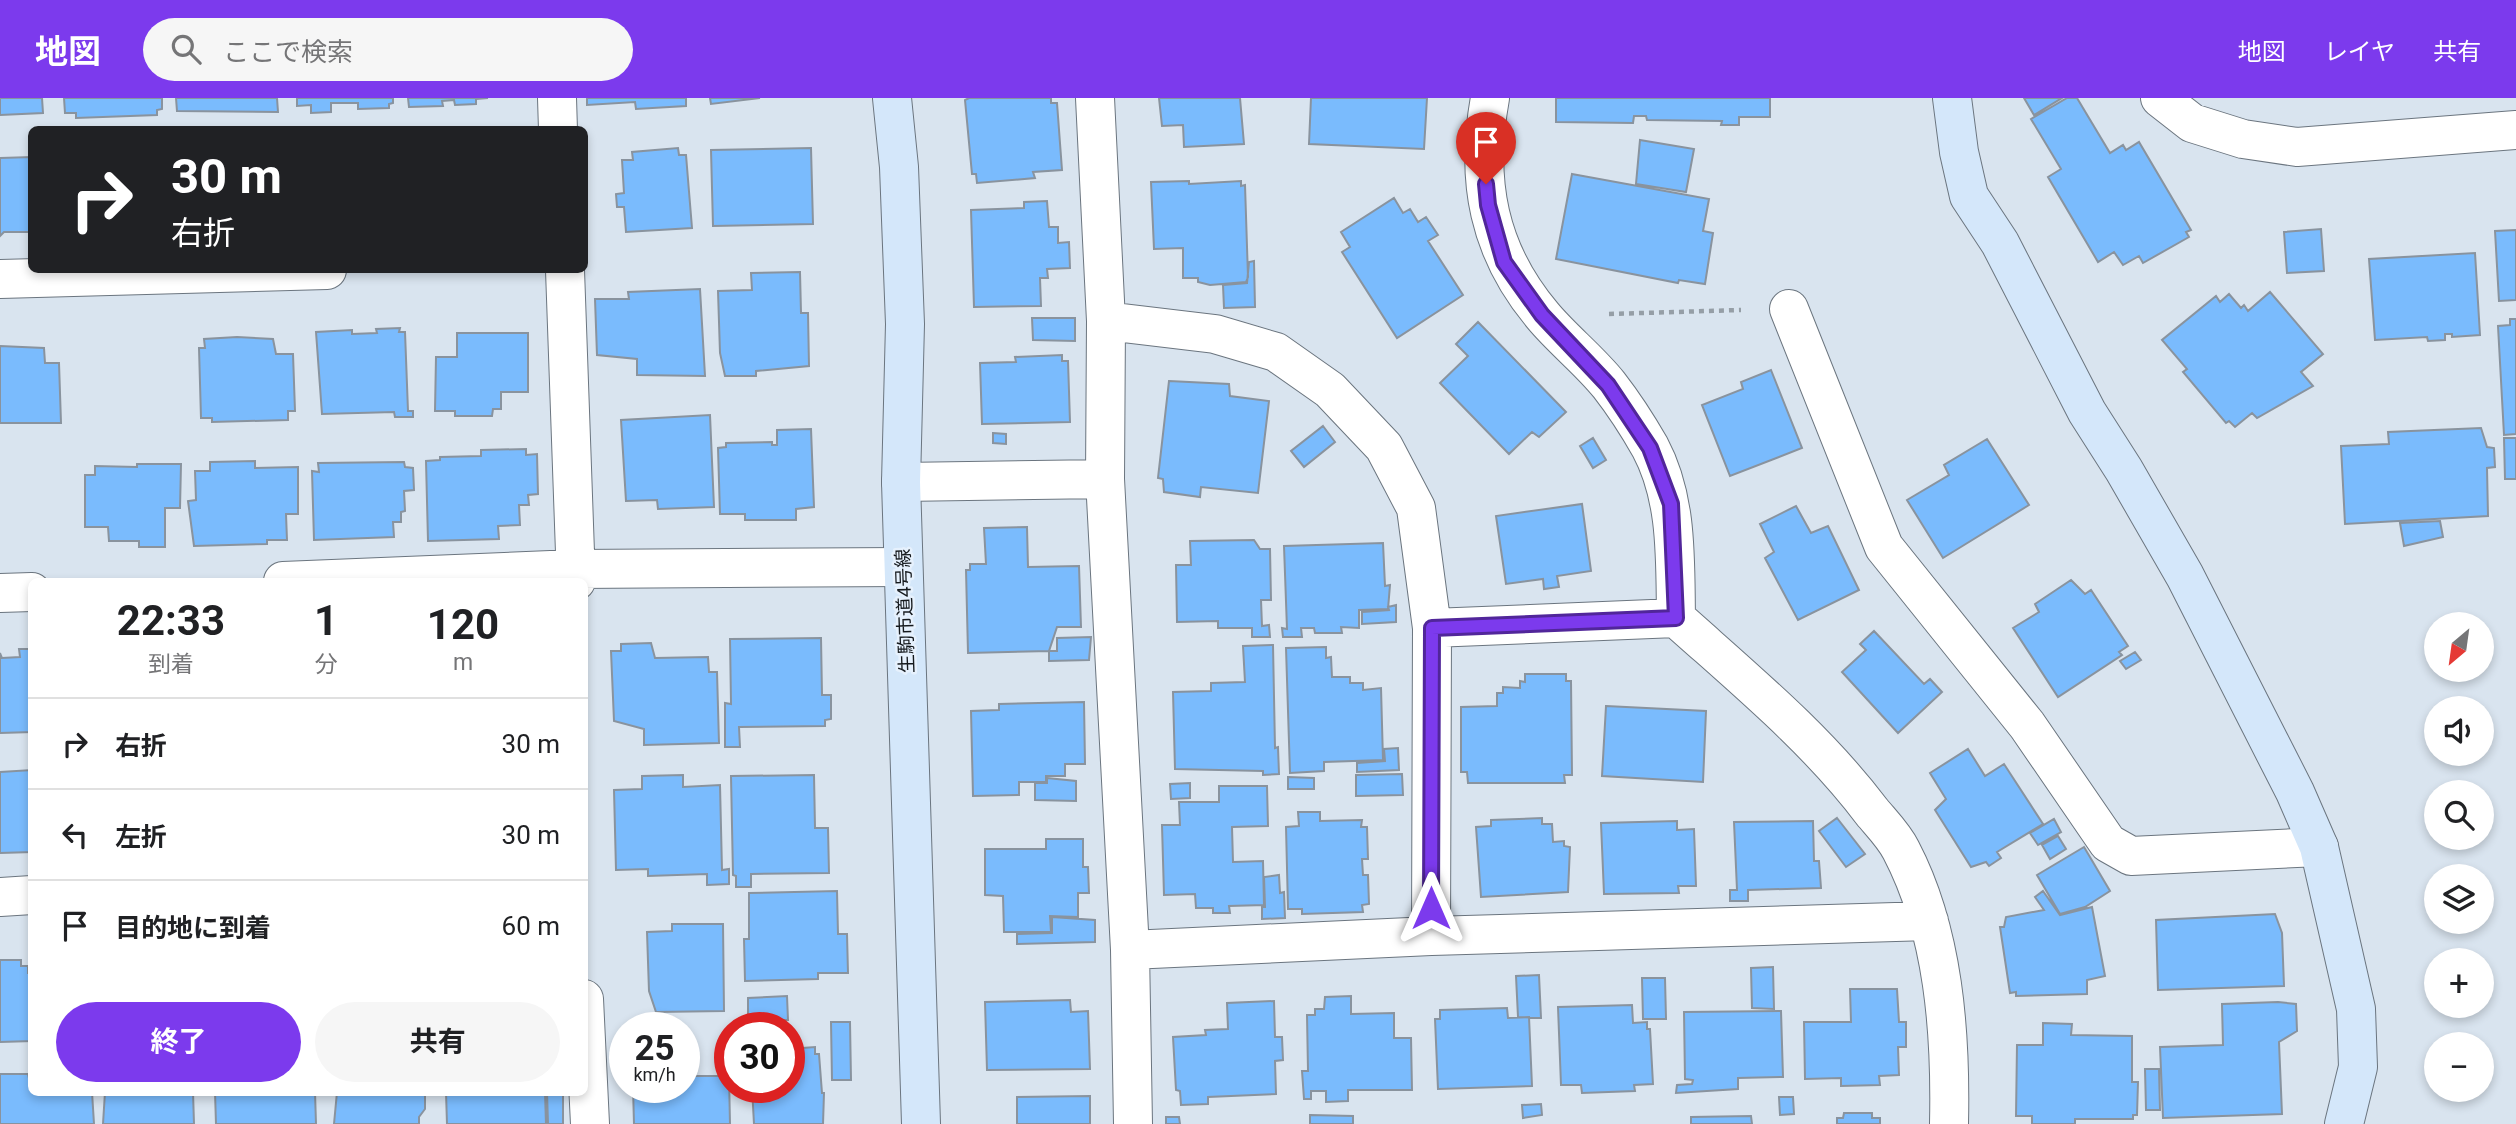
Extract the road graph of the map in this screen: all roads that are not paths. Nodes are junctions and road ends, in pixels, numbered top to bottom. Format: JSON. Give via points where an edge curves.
{"nodes":[{"id":1,"x":557,"y":98,"type":"edge"},
{"id":2,"x":892,"y":98,"type":"edge"},
{"id":3,"x":1096,"y":98,"type":"edge"},
{"id":4,"x":1490,"y":98,"type":"edge"},
{"id":5,"x":1952,"y":98,"type":"edge"},
{"id":6,"x":2160,"y":98,"type":"edge"},
{"id":7,"x":558,"y":126,"type":"edge"},
{"id":8,"x":2516,"y":130,"type":"edge"},
{"id":9,"x":218,"y":273,"type":"edge"},
{"id":10,"x":565,"y":273,"type":"edge"},
{"id":11,"x":0,"y":279,"type":"edge"},
{"id":12,"x":1789,"y":309,"type":"road end"},
{"id":13,"x":1106,"y":321,"type":"junction"},
{"id":14,"x":1105,"y":479,"type":"junction"},
{"id":15,"x":901,"y":482,"type":"junction"},
{"id":16,"x":903,"y":567,"type":"junction"},
{"id":17,"x":575,"y":575,"type":"edge"},
{"id":18,"x":430,"y":578,"type":"edge"},
{"id":19,"x":28,"y":592,"type":"edge"},
{"id":20,"x":0,"y":593,"type":"edge"},
{"id":21,"x":1676,"y":618,"type":"junction"},
{"id":22,"x":1432,"y":628,"type":"junction"},
{"id":23,"x":2319,"y":847,"type":"junction"},
{"id":24,"x":28,"y":895,"type":"edge"},
{"id":25,"x":0,"y":897,"type":"edge"},
{"id":26,"x":1929,"y":920,"type":"junction"},
{"id":27,"x":1431,"y":936,"type":"junction"},
{"id":28,"x":1130,"y":950,"type":"junction"},
{"id":29,"x":588,"y":1082,"type":"edge"},
{"id":30,"x":590,"y":1124,"type":"edge"},
{"id":31,"x":921,"y":1124,"type":"edge"},
{"id":32,"x":1133,"y":1124,"type":"edge"},
{"id":33,"x":1949,"y":1124,"type":"edge"},
{"id":34,"x":2344,"y":1124,"type":"edge"}],
"edges":[{"from":1,"to":7,"type":"street"},
{"from":2,"to":15,"type":"street","name":"生駒市道4号線","via":[[905,324]]},
{"from":3,"to":13,"type":"street"},
{"from":4,"to":21,"type":"street","via":[[1482,142],[1488,205],[1504,262],[1542,315],[1608,385],[1650,448],[1671,504]]},
{"from":5,"to":23,"type":"street","via":[[1969,196],[2000,243],[2087,412],[2185,576],[2280,760]]},
{"from":6,"to":8,"type":"street","via":[[2192,124],[2243,139],[2297,147]]},
{"from":9,"to":11,"type":"street"},
{"from":10,"to":17,"type":"street"},
{"from":12,"to":23,"type":"street","via":[[1884,547],[2027,725],[2108,843],[2132,856]]},
{"from":13,"to":14,"type":"street"},
{"from":13,"to":22,"type":"street","via":[[1215,334],[1276,352],[1330,390],[1384,447],[1416,508]]},
{"from":14,"to":15,"type":"street"},
{"from":14,"to":28,"type":"street"},
{"from":15,"to":16,"type":"street","name":"生駒市道4号線"},
{"from":16,"to":17,"type":"street"},
{"from":16,"to":31,"type":"street","name":"生駒市道4号線"},
{"from":17,"to":18,"type":"street"},
{"from":19,"to":20,"type":"street"},
{"from":21,"to":22,"type":"street"},
{"from":21,"to":26,"type":"street","via":[[1847,779],[1901,849]]},
{"from":22,"to":27,"type":"street"},
{"from":23,"to":34,"type":"street","via":[[2356,1009],[2358,1067]]},
{"from":24,"to":25,"type":"street"},
{"from":26,"to":27,"type":"street"},
{"from":26,"to":33,"type":"street","via":[[1949,1029]]},
{"from":27,"to":28,"type":"street"},
{"from":28,"to":32,"type":"street"},
{"from":29,"to":30,"type":"street"}]}
